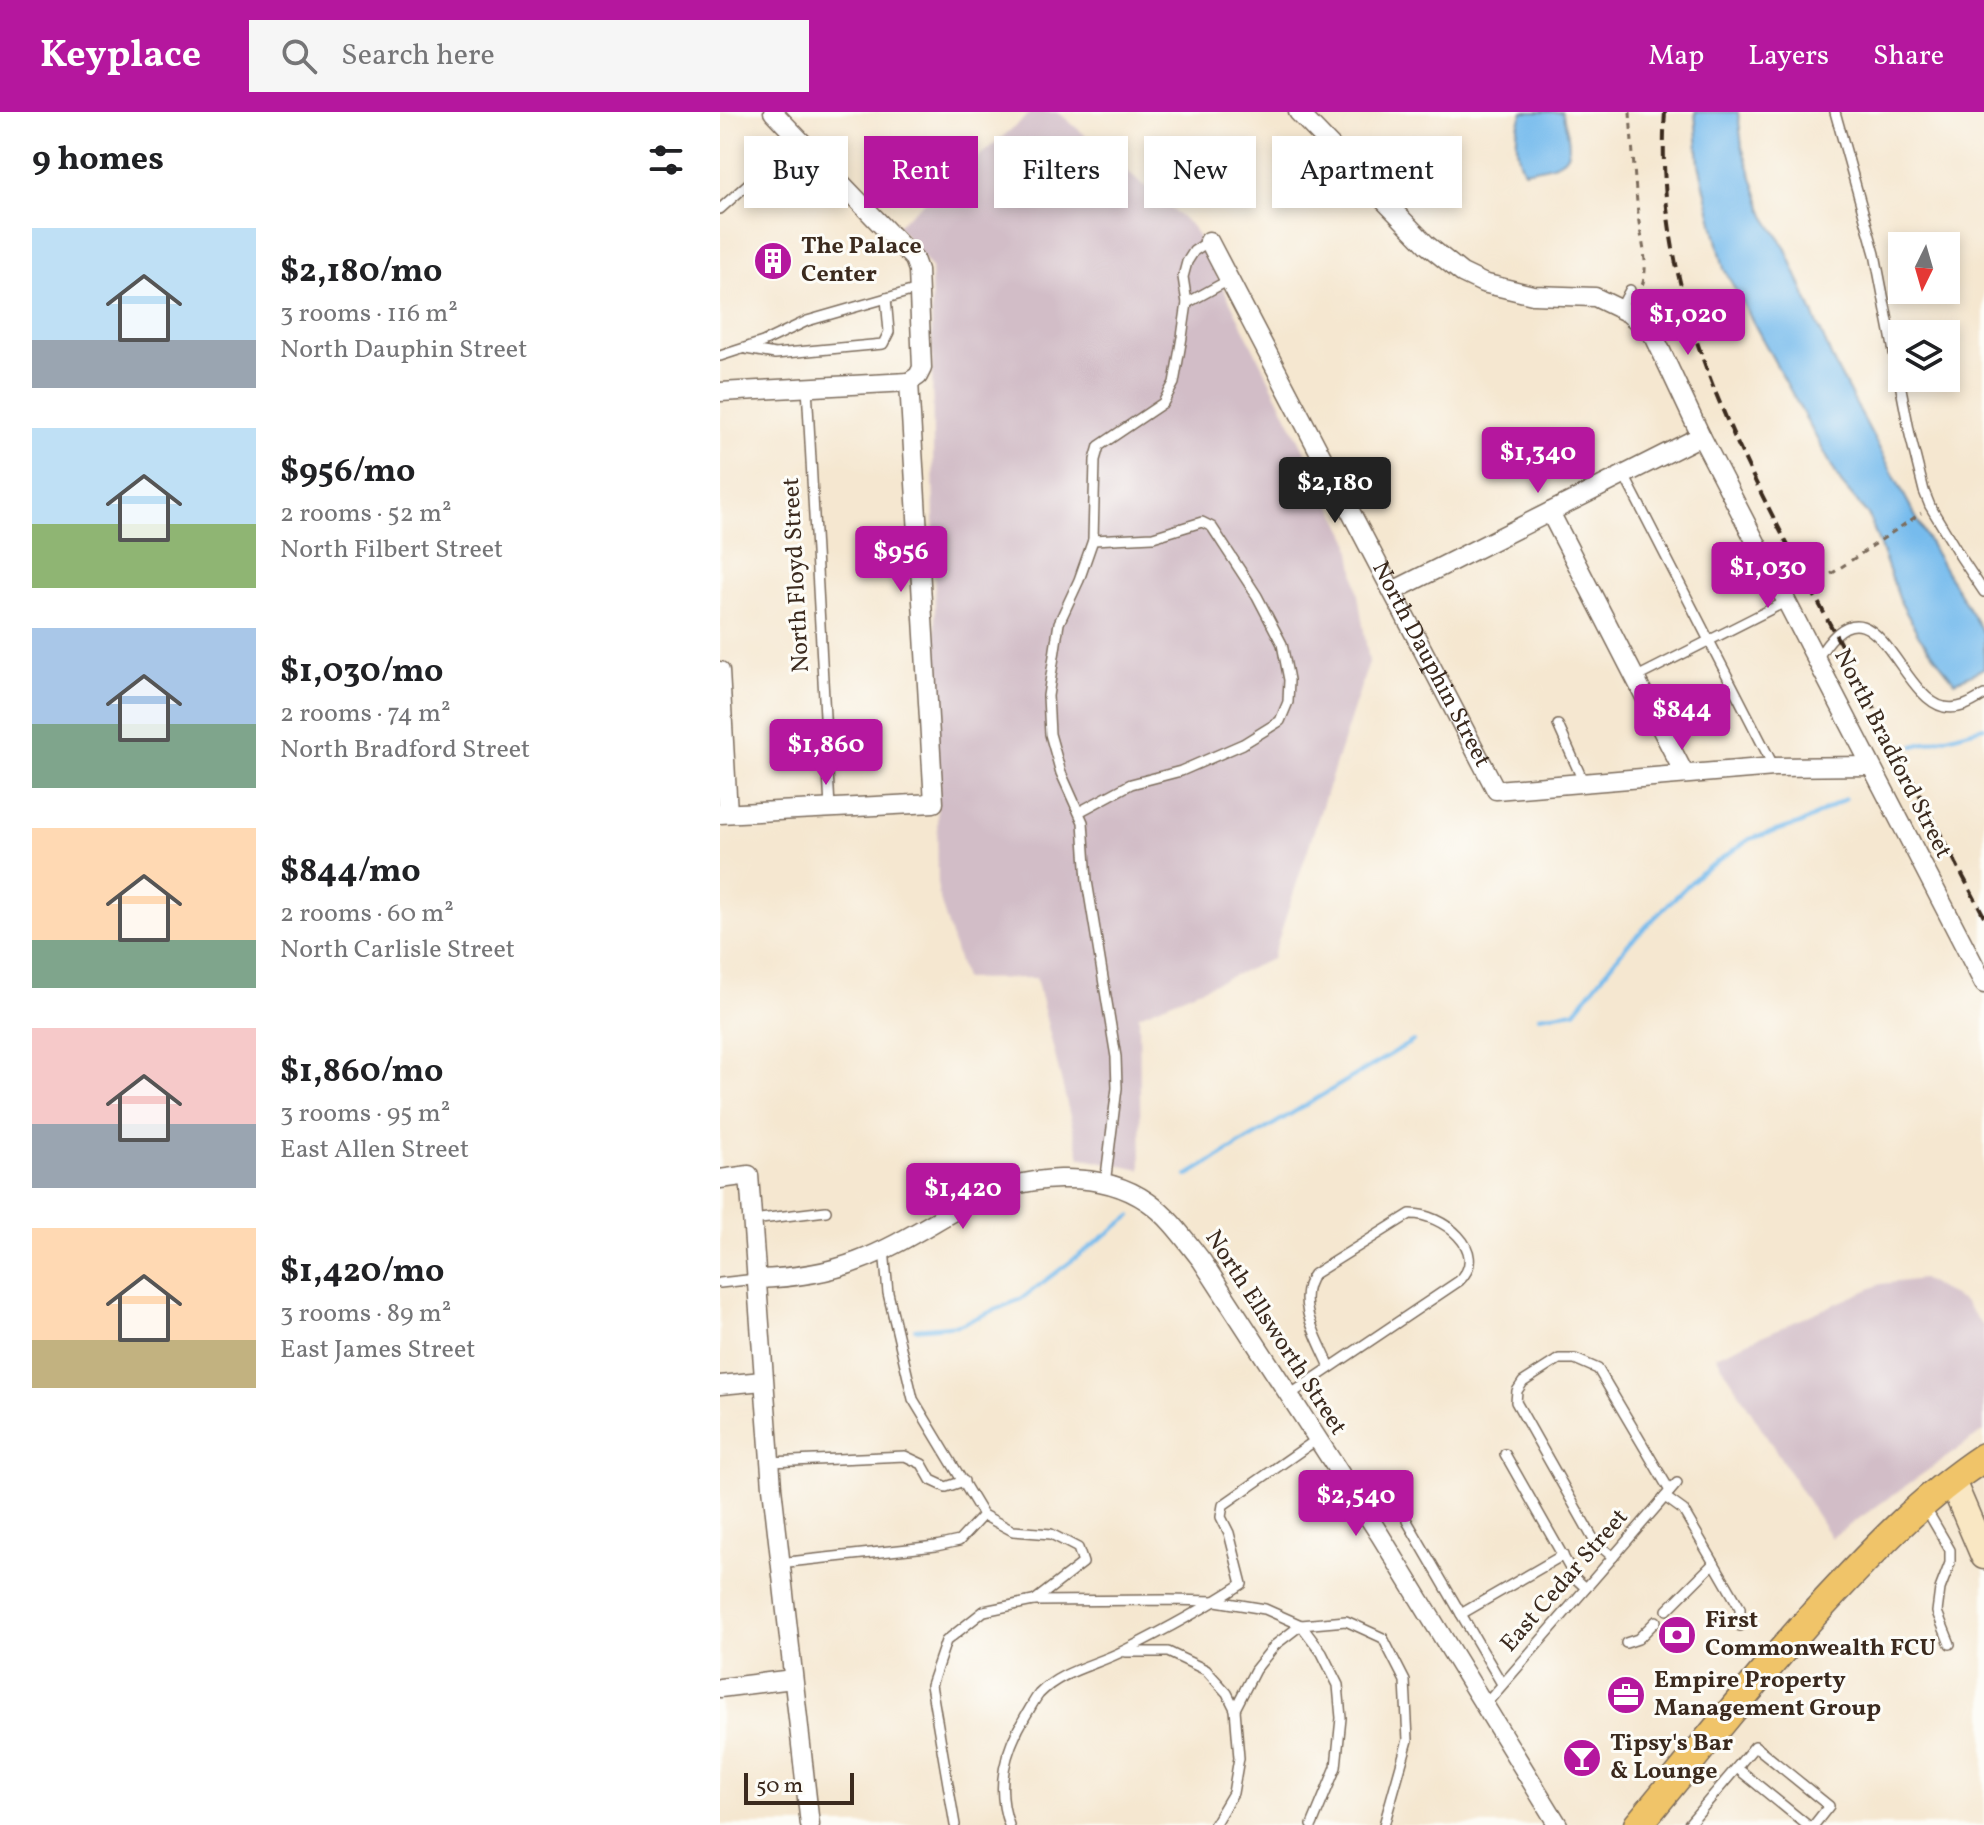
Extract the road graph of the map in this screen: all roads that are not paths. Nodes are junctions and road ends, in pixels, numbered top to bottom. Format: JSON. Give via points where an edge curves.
{"nodes":[{"id":1,"x":773,"y":112,"type":"edge"},
{"id":2,"x":1298,"y":112,"type":"edge"},
{"id":3,"x":1835,"y":112,"type":"edge"},
{"id":4,"x":795,"y":136,"type":"edge"},
{"id":5,"x":744,"y":187,"type":"edge"},
{"id":6,"x":848,"y":191,"type":"edge"},
{"id":7,"x":720,"y":209,"type":"edge"},
{"id":8,"x":1209,"y":241,"type":"joint"},
{"id":9,"x":1229,"y":280,"type":"junction"},
{"id":10,"x":918,"y":289,"type":"junction"},
{"id":11,"x":1630,"y":290,"type":"dead end"},
{"id":12,"x":886,"y":298,"type":"junction"},
{"id":13,"x":1187,"y":303,"type":"junction"},
{"id":14,"x":1624,"y":311,"type":"junction"},
{"id":15,"x":743,"y":348,"type":"junction"},
{"id":16,"x":720,"y":356,"type":"edge"},
{"id":17,"x":909,"y":382,"type":"junction"},
{"id":18,"x":807,"y":387,"type":"junction"},
{"id":19,"x":720,"y":392,"type":"edge"},
{"id":20,"x":1701,"y":436,"type":"junction"},
{"id":21,"x":1624,"y":475,"type":"junction"},
{"id":22,"x":1550,"y":512,"type":"junction"},
{"id":23,"x":1093,"y":540,"type":"junction"},
{"id":24,"x":1393,"y":591,"type":"junction"},
{"id":25,"x":1984,"y":592,"type":"edge"},
{"id":26,"x":1787,"y":601,"type":"junction"},
{"id":27,"x":1709,"y":641,"type":"junction"},
{"id":28,"x":1816,"y":661,"type":"junction"},
{"id":29,"x":720,"y":671,"type":"edge"},
{"id":30,"x":1635,"y":678,"type":"junction"},
{"id":31,"x":1984,"y":695,"type":"edge"},
{"id":32,"x":1558,"y":725,"type":"dead end"},
{"id":33,"x":1870,"y":766,"type":"junction"},
{"id":34,"x":1774,"y":767,"type":"junction"},
{"id":35,"x":1684,"y":773,"type":"junction"},
{"id":36,"x":1583,"y":781,"type":"junction"},
{"id":37,"x":830,"y":808,"type":"junction"},
{"id":38,"x":1079,"y":812,"type":"junction"},
{"id":39,"x":724,"y":814,"type":"edge"},
{"id":40,"x":1984,"y":984,"type":"edge"},
{"id":41,"x":720,"y":1179,"type":"edge"},
{"id":42,"x":1105,"y":1184,"type":"junction"},
{"id":43,"x":826,"y":1211,"type":"dead end"},
{"id":44,"x":752,"y":1220,"type":"junction"},
{"id":45,"x":884,"y":1249,"type":"junction"},
{"id":46,"x":756,"y":1279,"type":"junction"},
{"id":47,"x":720,"y":1283,"type":"edge"},
{"id":48,"x":1330,"y":1367,"type":"junction"},
{"id":49,"x":763,"y":1381,"type":"junction"},
{"id":50,"x":720,"y":1385,"type":"edge"},
{"id":51,"x":1288,"y":1396,"type":"junction"},
{"id":52,"x":1316,"y":1440,"type":"junction"},
{"id":53,"x":1505,"y":1454,"type":"dead end"},
{"id":54,"x":1984,"y":1457,"type":"edge"},
{"id":55,"x":770,"y":1462,"type":"junction"},
{"id":56,"x":964,"y":1481,"type":"junction"},
{"id":57,"x":1952,"y":1481,"type":"junction"},
{"id":58,"x":1671,"y":1491,"type":"junction"},
{"id":59,"x":1923,"y":1504,"type":"junction"},
{"id":60,"x":983,"y":1515,"type":"junction"},
{"id":61,"x":1407,"y":1521,"type":"dead end"},
{"id":62,"x":1563,"y":1555,"type":"junction"},
{"id":63,"x":1984,"y":1556,"type":"edge"},
{"id":64,"x":1613,"y":1557,"type":"junction"},
{"id":65,"x":779,"y":1563,"type":"junction"},
{"id":66,"x":1714,"y":1563,"type":"junction"},
{"id":67,"x":1586,"y":1588,"type":"junction"},
{"id":68,"x":1033,"y":1601,"type":"junction"},
{"id":69,"x":1216,"y":1601,"type":"junction"},
{"id":70,"x":1667,"y":1610,"type":"dead end"},
{"id":71,"x":1461,"y":1614,"type":"junction"},
{"id":72,"x":1656,"y":1621,"type":"dead end"},
{"id":73,"x":1301,"y":1625,"type":"junction"},
{"id":74,"x":1740,"y":1626,"type":"dead end"},
{"id":75,"x":1626,"y":1643,"type":"dead end"},
{"id":76,"x":1950,"y":1644,"type":"dead end"},
{"id":77,"x":1123,"y":1652,"type":"junction"},
{"id":78,"x":793,"y":1679,"type":"junction"},
{"id":79,"x":1502,"y":1684,"type":"junction"},
{"id":80,"x":720,"y":1688,"type":"edge"},
{"id":81,"x":1484,"y":1706,"type":"junction"},
{"id":82,"x":1235,"y":1709,"type":"junction"},
{"id":83,"x":1737,"y":1768,"type":"junction"},
{"id":84,"x":810,"y":1825,"type":"edge"},
{"id":85,"x":955,"y":1825,"type":"edge"},
{"id":86,"x":1009,"y":1825,"type":"edge"},
{"id":87,"x":1214,"y":1825,"type":"edge"},
{"id":88,"x":1312,"y":1825,"type":"edge"},
{"id":89,"x":1384,"y":1825,"type":"edge"},
{"id":90,"x":1558,"y":1825,"type":"edge"},
{"id":91,"x":1638,"y":1825,"type":"edge"},
{"id":92,"x":1688,"y":1825,"type":"edge"},
{"id":93,"x":1807,"y":1825,"type":"edge"},
{"id":94,"x":1814,"y":1825,"type":"edge"}],
"edges":[{"from":1,"to":4,"type":"street"},
{"from":2,"to":14,"type":"street","name":"North Bradford Street","via":[[1427,245],[1462,273],[1533,295],[1595,297]]},
{"from":3,"to":25,"type":"lane","via":[[1875,254],[1924,491]]},
{"from":5,"to":7,"type":"lane"},
{"from":6,"to":10,"type":"street","via":[[911,256]]},
{"from":8,"to":9,"type":"street","name":"North Dauphin Street"},
{"from":8,"to":13,"type":"lane","via":[[1187,262]]},
{"from":9,"to":13,"type":"lane"},
{"from":9,"to":24,"type":"street","name":"North Dauphin Street"},
{"from":10,"to":12,"type":"lane"},
{"from":10,"to":17,"type":"street","via":[[922,368]]},
{"from":11,"to":14,"type":"lane"},
{"from":12,"to":15,"type":"lane","via":[[807,321]]},
{"from":12,"to":15,"type":"lane","via":[[889,332],[883,344],[775,354]]},
{"from":13,"to":23,"type":"lane","via":[[1174,383],[1163,403],[1099,446]]},
{"from":14,"to":20,"type":"street","name":"North Bradford Street","via":[[1660,346]]},
{"from":15,"to":16,"type":"lane"},
{"from":17,"to":18,"type":"street"},
{"from":17,"to":37,"type":"street","via":[[934,803]]},
{"from":18,"to":19,"type":"street"},
{"from":18,"to":37,"type":"lane","name":"North Floyd Street"},
{"from":20,"to":21,"type":"street"},
{"from":20,"to":26,"type":"street","name":"North Bradford Street"},
{"from":21,"to":22,"type":"street"},
{"from":21,"to":27,"type":"lane"},
{"from":22,"to":24,"type":"street"},
{"from":22,"to":30,"type":"street"},
{"from":23,"to":38,"type":"lane","via":[[1059,623],[1048,696],[1050,734]]},
{"from":23,"to":38,"type":"lane","via":[[1153,537],[1202,522],[1212,527],[1282,644],[1288,702],[1280,721],[1243,744],[1181,771],[1131,784]]},
{"from":24,"to":36,"type":"street","name":"North Dauphin Street","via":[[1496,790]]},
{"from":26,"to":27,"type":"lane"},
{"from":26,"to":28,"type":"street","name":"North Bradford Street"},
{"from":27,"to":30,"type":"lane"},
{"from":27,"to":34,"type":"lane"},
{"from":28,"to":31,"type":"lane","via":[[1842,631],[1866,627],[1941,706],[1966,706]]},
{"from":28,"to":33,"type":"street","name":"North Bradford Street"},
{"from":29,"to":39,"type":"street"},
{"from":30,"to":35,"type":"street"},
{"from":32,"to":36,"type":"lane"},
{"from":33,"to":34,"type":"street"},
{"from":33,"to":40,"type":"street","name":"North Bradford Street"},
{"from":34,"to":35,"type":"street"},
{"from":35,"to":36,"type":"street"},
{"from":37,"to":39,"type":"street"},
{"from":38,"to":42,"type":"lane","via":[[1116,1057]]},
{"from":41,"to":44,"type":"street","via":[[749,1175]]},
{"from":42,"to":45,"type":"street","name":"North Ellsworth Street","via":[[1056,1180],[996,1191]]},
{"from":42,"to":51,"type":"street","name":"North Ellsworth Street","via":[[1151,1204],[1180,1233]]},
{"from":43,"to":44,"type":"lane"},
{"from":44,"to":46,"type":"street"},
{"from":45,"to":46,"type":"street","name":"North Ellsworth Street","via":[[835,1269]]},
{"from":45,"to":56,"type":"lane","via":[[888,1293],[913,1399]]},
{"from":46,"to":47,"type":"lane"},
{"from":46,"to":49,"type":"street"},
{"from":48,"to":48,"type":"lane","via":[[1466,1274],[1468,1253],[1458,1235],[1433,1217],[1410,1214],[1314,1274],[1307,1283],[1306,1307]]},
{"from":48,"to":51,"type":"lane"},
{"from":49,"to":50,"type":"street"},
{"from":49,"to":55,"type":"street"},
{"from":51,"to":52,"type":"street","name":"North Ellsworth Street"},
{"from":52,"to":69,"type":"lane","via":[[1223,1505],[1221,1517],[1242,1584]]},
{"from":52,"to":81,"type":"street","name":"North Ellsworth Street"},
{"from":53,"to":62,"type":"lane"},
{"from":54,"to":57,"type":"main road"},
{"from":55,"to":56,"type":"lane","via":[[905,1456],[946,1487]]},
{"from":55,"to":65,"type":"street"},
{"from":56,"to":60,"type":"lane"},
{"from":57,"to":59,"type":"main road"},
{"from":57,"to":63,"type":"street"},
{"from":58,"to":64,"type":"lane","name":"East Cedar Street"},
{"from":58,"to":64,"type":"lane","via":[[1598,1369],[1559,1359],[1523,1382],[1516,1402],[1595,1542]]},
{"from":58,"to":66,"type":"lane"},
{"from":59,"to":76,"type":"lane","via":[[1950,1550],[1937,1612]]},
{"from":59,"to":91,"type":"main road","via":[[1876,1546],[1786,1645]]},
{"from":60,"to":65,"type":"lane","via":[[959,1541]]},
{"from":60,"to":68,"type":"lane","via":[[1013,1531],[1051,1534],[1078,1548],[1083,1563]]},
{"from":61,"to":71,"type":"lane"},
{"from":62,"to":67,"type":"lane"},
{"from":62,"to":71,"type":"lane"},
{"from":64,"to":67,"type":"lane","name":"East Cedar Street"},
{"from":65,"to":78,"type":"street"},
{"from":66,"to":70,"type":"lane"},
{"from":66,"to":74,"type":"lane","via":[[1740,1608]]},
{"from":67,"to":79,"type":"lane","name":"East Cedar Street"},
{"from":68,"to":69,"type":"lane"},
{"from":68,"to":85,"type":"lane","via":[[984,1611],[946,1641],[931,1685]]},
{"from":69,"to":73,"type":"lane","via":[[1265,1609]]},
{"from":69,"to":77,"type":"lane"},
{"from":71,"to":79,"type":"lane"},
{"from":72,"to":75,"type":"lane"},
{"from":73,"to":82,"type":"lane","via":[[1255,1670]]},
{"from":73,"to":88,"type":"lane","via":[[1338,1685],[1341,1718],[1336,1767]]},
{"from":73,"to":89,"type":"lane","via":[[1346,1621],[1383,1638],[1405,1681],[1408,1740]]},
{"from":77,"to":82,"type":"lane","via":[[1168,1652],[1206,1670]]},
{"from":77,"to":86,"type":"lane","via":[[1076,1669],[1039,1694],[1002,1768],[1002,1805]]},
{"from":78,"to":80,"type":"street"},
{"from":78,"to":84,"type":"street"},
{"from":79,"to":81,"type":"lane","name":"East Cedar Street"},
{"from":81,"to":90,"type":"street","name":"North Ellsworth Street"},
{"from":82,"to":87,"type":"lane","via":[[1239,1758],[1233,1793]]},
{"from":83,"to":92,"type":"lane"},
{"from":83,"to":93,"type":"lane"},
{"from":83,"to":94,"type":"lane","via":[[1755,1746],[1829,1806]]}]}
